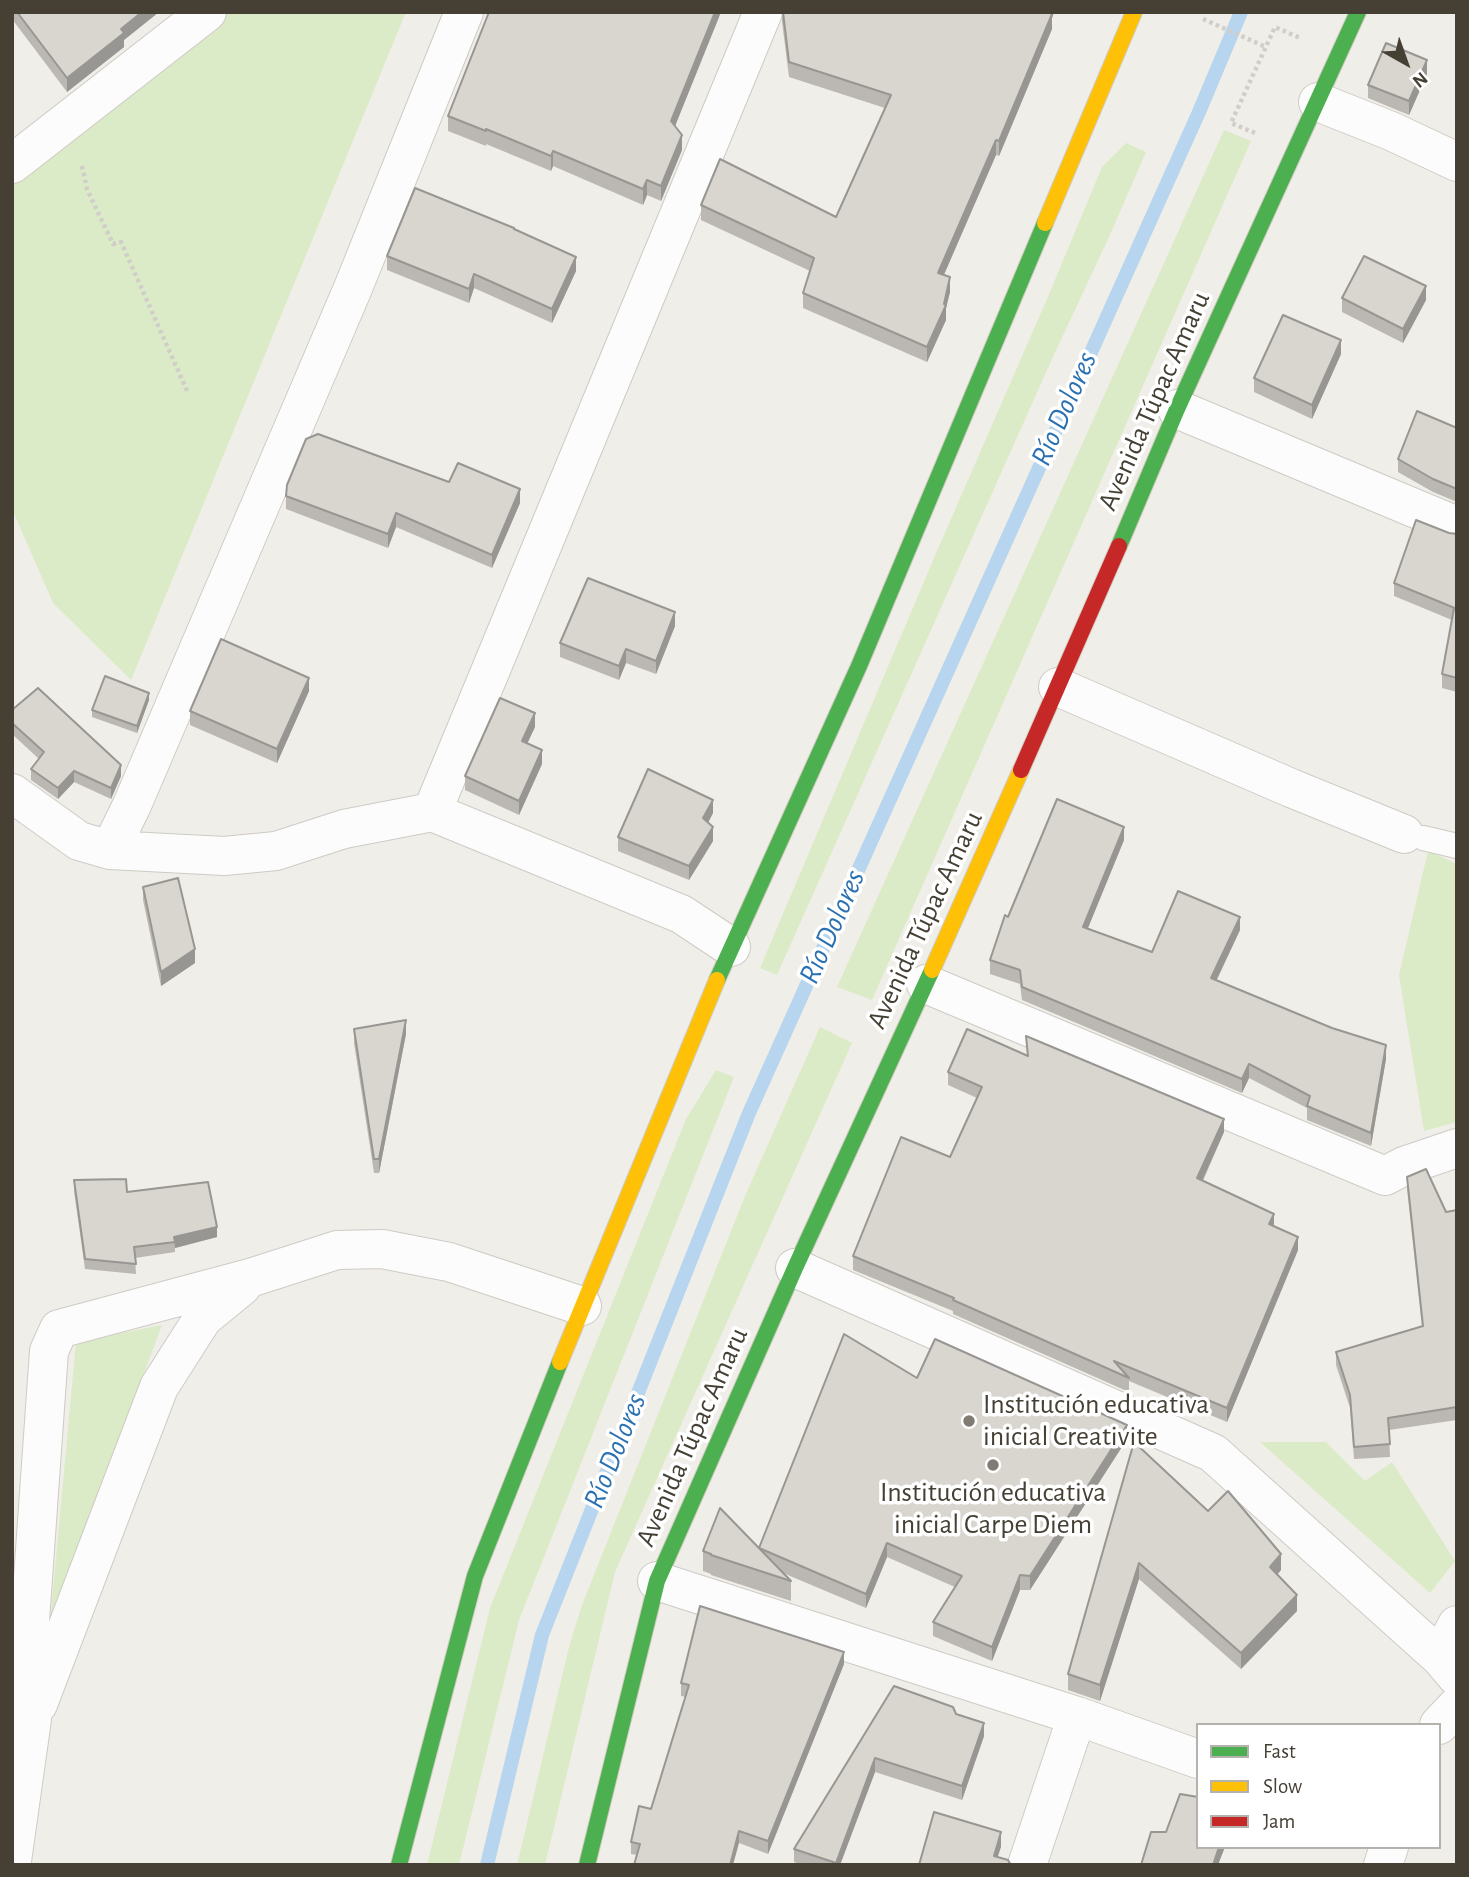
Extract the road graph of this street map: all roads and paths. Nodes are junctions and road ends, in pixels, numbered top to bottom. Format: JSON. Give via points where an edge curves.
{"nodes":[{"id":1,"x":207,"y":12,"type":"edge"},
{"id":2,"x":464,"y":12,"type":"edge"},
{"id":3,"x":763,"y":12,"type":"edge"},
{"id":4,"x":1134,"y":12,"type":"edge"},
{"id":5,"x":1357,"y":12,"type":"edge"},
{"id":6,"x":1203,"y":19,"type":"dead end"},
{"id":7,"x":1303,"y":40,"type":"dead end"},
{"id":8,"x":1266,"y":47,"type":"junction"},
{"id":9,"x":1318,"y":102,"type":"junction"},
{"id":10,"x":1266,"y":138,"type":"dead end"},
{"id":11,"x":82,"y":162,"type":"dead end"},
{"id":12,"x":1457,"y":162,"type":"edge"},
{"id":13,"x":12,"y":164,"type":"edge"},
{"id":14,"x":188,"y":393,"type":"dead end"},
{"id":15,"x":1177,"y":409,"type":"junction"},
{"id":16,"x":1457,"y":526,"type":"edge"},
{"id":17,"x":1058,"y":687,"type":"junction"},
{"id":18,"x":12,"y":793,"type":"edge"},
{"id":19,"x":432,"y":811,"type":"junction"},
{"id":20,"x":1413,"y":836,"type":"joint"},
{"id":21,"x":1457,"y":846,"type":"edge"},
{"id":22,"x":110,"y":850,"type":"junction"},
{"id":23,"x":732,"y":947,"type":"junction"},
{"id":24,"x":926,"y":984,"type":"junction"},
{"id":25,"x":1457,"y":1149,"type":"edge"},
{"id":26,"x":795,"y":1268,"type":"junction"},
{"id":27,"x":253,"y":1278,"type":"junction"},
{"id":28,"x":582,"y":1306,"type":"junction"},
{"id":29,"x":657,"y":1581,"type":"junction"},
{"id":30,"x":1451,"y":1653,"type":"edge"},
{"id":31,"x":1457,"y":1706,"type":"edge"},
{"id":32,"x":1077,"y":1716,"type":"junction"},
{"id":33,"x":32,"y":1719,"type":"junction"},
{"id":34,"x":1441,"y":1724,"type":"edge"},
{"id":35,"x":1196,"y":1758,"type":"edge"},
{"id":36,"x":12,"y":1861,"type":"edge"},
{"id":37,"x":399,"y":1865,"type":"edge"},
{"id":38,"x":587,"y":1865,"type":"edge"},
{"id":39,"x":1027,"y":1865,"type":"edge"}],
"edges":[{"from":1,"to":13,"type":"street"},
{"from":2,"to":22,"type":"street","via":[[354,288]]},
{"from":3,"to":19,"type":"street"},
{"from":4,"to":23,"type":"street","via":[[859,666]]},
{"from":5,"to":9,"type":"street","name":"Avenida Túpac Amaru"},
{"from":6,"to":8,"type":"path"},
{"from":7,"to":8,"type":"path","via":[[1275,27]]},
{"from":8,"to":10,"type":"path","via":[[1231,123]]},
{"from":9,"to":12,"type":"street"},
{"from":9,"to":15,"type":"street","name":"Avenida Túpac Amaru"},
{"from":11,"to":14,"type":"path","via":[[87,189],[113,244],[121,242]]},
{"from":15,"to":16,"type":"street"},
{"from":15,"to":17,"type":"street","name":"Avenida Túpac Amaru"},
{"from":17,"to":20,"type":"street"},
{"from":17,"to":24,"type":"street","name":"Avenida Túpac Amaru"},
{"from":18,"to":22,"type":"street","via":[[79,841]]},
{"from":19,"to":22,"type":"street","via":[[344,829],[276,851],[225,856]]},
{"from":19,"to":23,"type":"street","via":[[681,914]]},
{"from":20,"to":21,"type":"lane"},
{"from":23,"to":28,"type":"street"},
{"from":24,"to":25,"type":"street","via":[[1385,1176]]},
{"from":24,"to":26,"type":"street","name":"Avenida Túpac Amaru"},
{"from":26,"to":29,"type":"street","name":"Avenida Túpac Amaru"},
{"from":26,"to":30,"type":"street","via":[[1213,1453]]},
{"from":27,"to":28,"type":"street","via":[[337,1250],[382,1249],[449,1262]]},
{"from":27,"to":33,"type":"street","via":[[203,1318],[159,1387]]},
{"from":27,"to":33,"type":"street","via":[[59,1329],[49,1351],[30,1622]]},
{"from":28,"to":37,"type":"street","via":[[475,1576]]},
{"from":29,"to":32,"type":"street"},
{"from":29,"to":38,"type":"street","name":"Avenida Túpac Amaru"},
{"from":31,"to":34,"type":"street"},
{"from":32,"to":35,"type":"street"},
{"from":32,"to":39,"type":"street"},
{"from":33,"to":36,"type":"street"}]}
